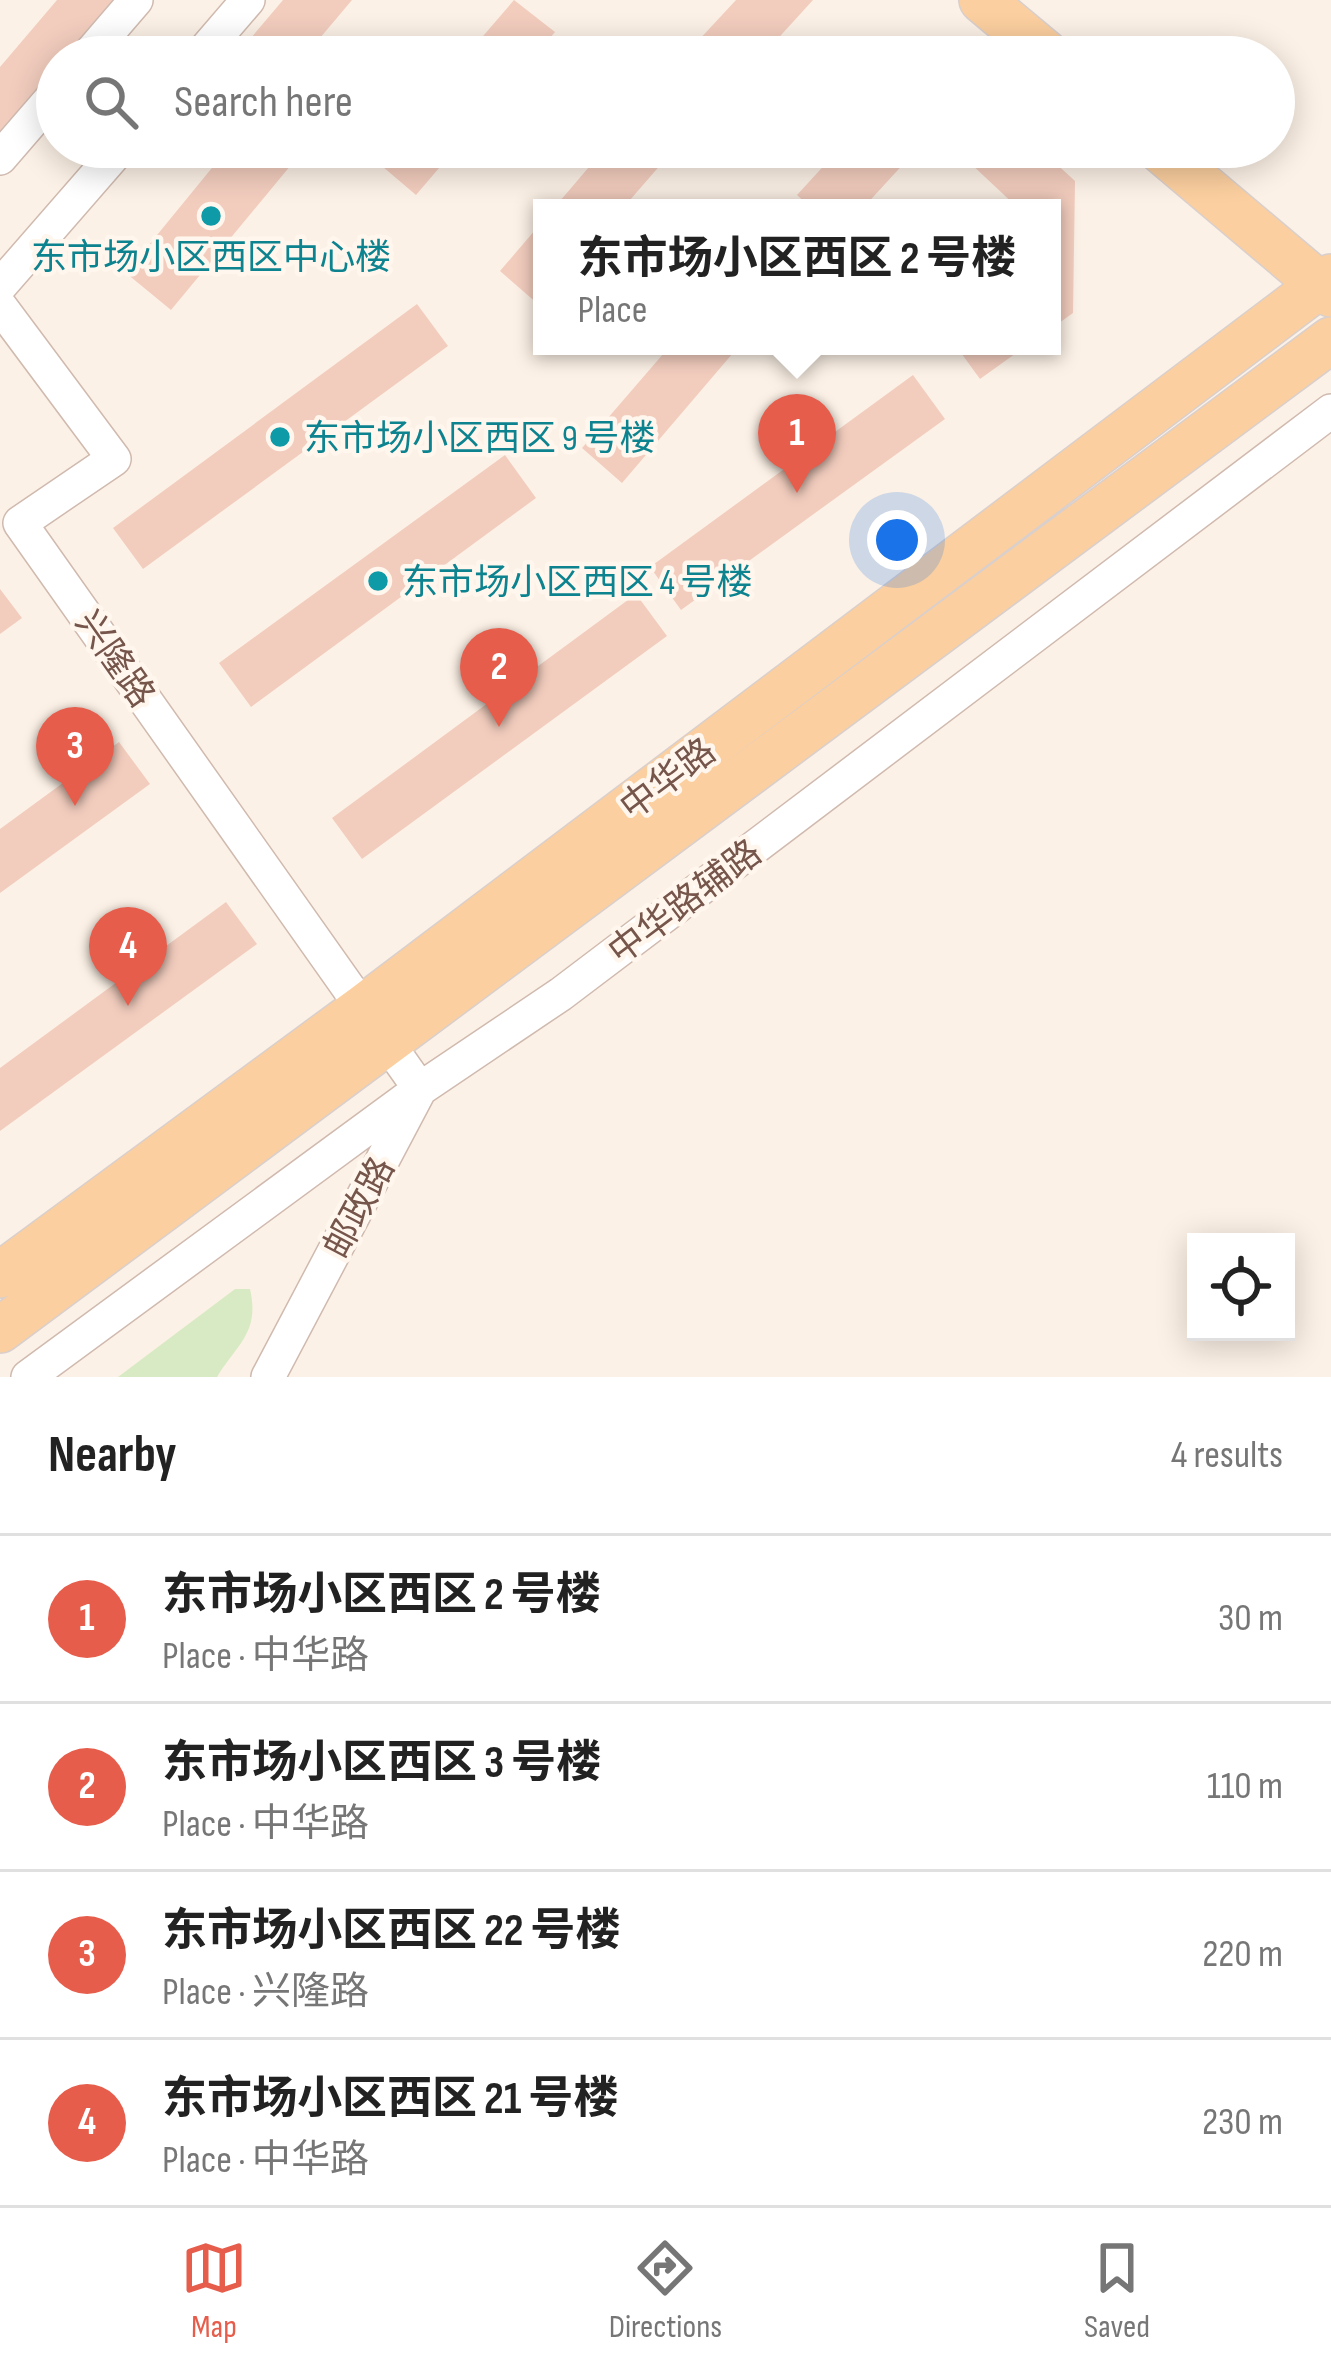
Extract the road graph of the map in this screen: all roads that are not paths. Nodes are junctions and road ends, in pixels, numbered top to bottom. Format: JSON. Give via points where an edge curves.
{"nodes":[{"id":1,"x":136,"y":0,"type":"edge"},
{"id":2,"x":248,"y":0,"type":"edge"},
{"id":3,"x":982,"y":0,"type":"edge"},
{"id":4,"x":105,"y":36,"type":"edge"},
{"id":5,"x":217,"y":36,"type":"edge"},
{"id":6,"x":1025,"y":36,"type":"edge"},
{"id":7,"x":36,"y":116,"type":"edge"},
{"id":8,"x":0,"y":158,"type":"edge"},
{"id":9,"x":103,"y":168,"type":"edge"},
{"id":10,"x":1183,"y":168,"type":"edge"},
{"id":11,"x":1328,"y":285,"type":"edge"},
{"id":12,"x":0,"y":286,"type":"edge"},
{"id":13,"x":0,"y":306,"type":"edge"},
{"id":14,"x":1331,"y":340,"type":"edge"},
{"id":15,"x":1331,"y":411,"type":"edge"},
{"id":16,"x":376,"y":1024,"type":"junction"},
{"id":17,"x":421,"y":1089,"type":"junction"},
{"id":18,"x":0,"y":1275,"type":"edge"},
{"id":19,"x":0,"y":1330,"type":"edge"},
{"id":20,"x":28,"y":1377,"type":"edge"},
{"id":21,"x":268,"y":1377,"type":"edge"}],
"edges":[{"from":1,"to":4,"type":"street"},
{"from":2,"to":5,"type":"street"},
{"from":3,"to":6,"type":"main road"},
{"from":7,"to":8,"type":"street"},
{"from":9,"to":12,"type":"street"},
{"from":10,"to":11,"type":"main road"},
{"from":11,"to":16,"type":"main road","name":"中华路"},
{"from":13,"to":16,"type":"street","name":"兴隆路","via":[[114,459],[20,524]]},
{"from":14,"to":16,"type":"main road","name":"中华路"},
{"from":15,"to":17,"type":"street","name":"中华路辅路","via":[[561,994]]},
{"from":16,"to":17,"type":"street"},
{"from":16,"to":18,"type":"main road","name":"中华路"},
{"from":16,"to":19,"type":"main road","name":"中华路"},
{"from":17,"to":20,"type":"street","name":"中华路辅路"},
{"from":17,"to":21,"type":"street","name":"邮政路"}]}
